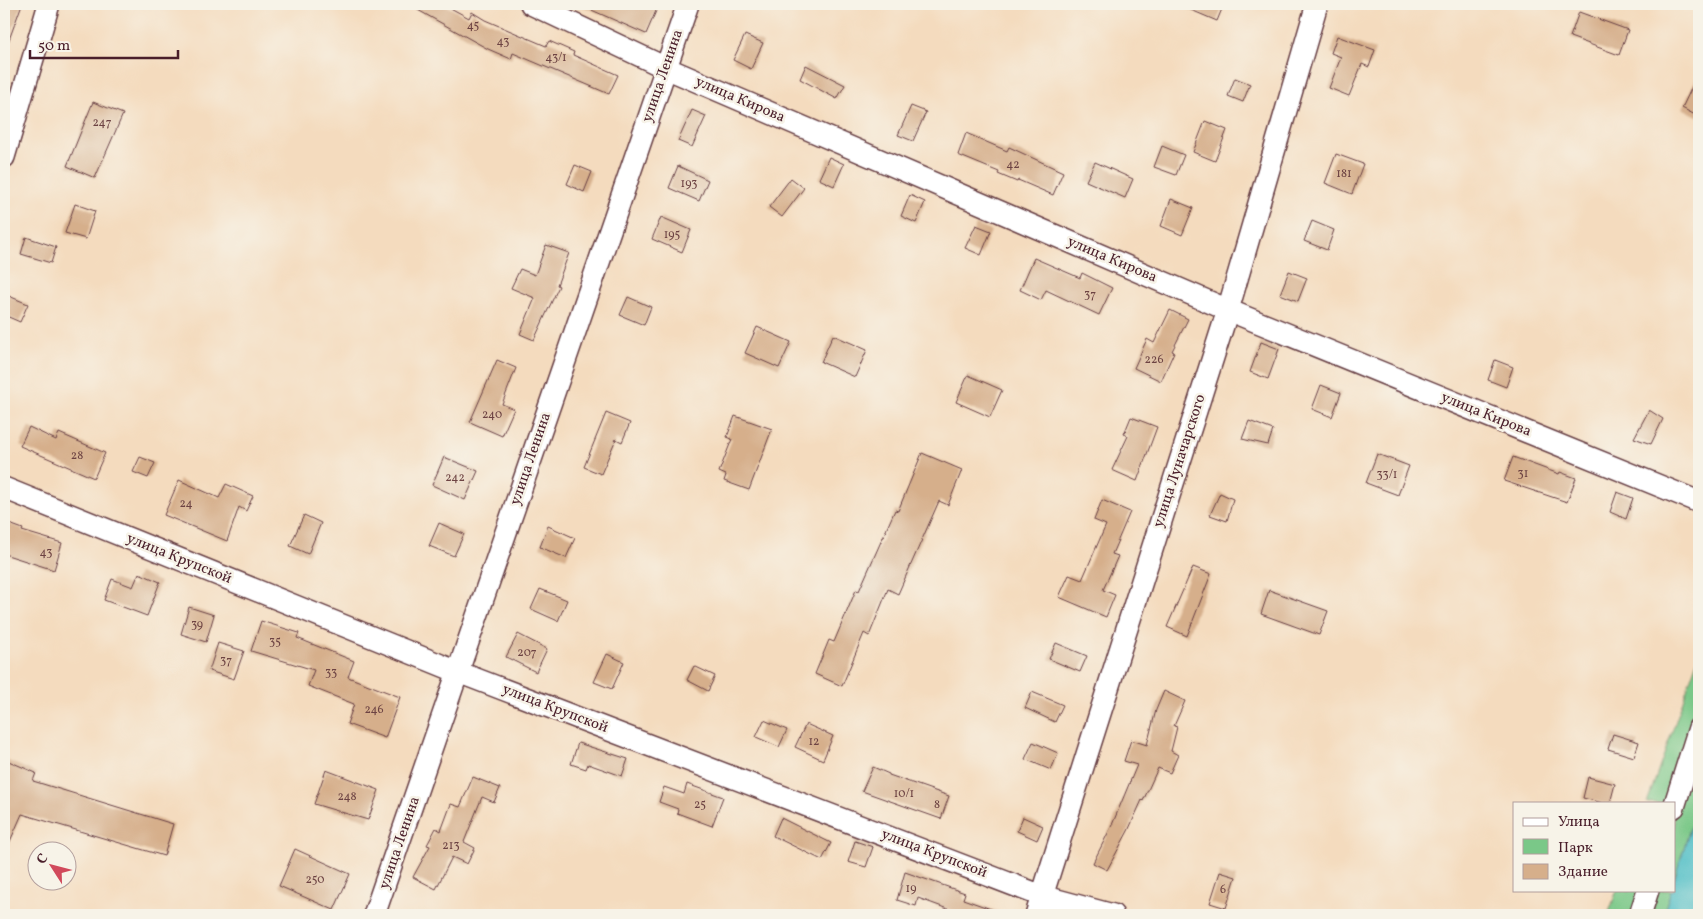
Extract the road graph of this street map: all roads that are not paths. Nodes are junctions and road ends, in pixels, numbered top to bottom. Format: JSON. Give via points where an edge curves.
{"nodes":[{"id":1,"x":49,"y":4,"type":"edge"},
{"id":2,"x":531,"y":4,"type":"edge"},
{"id":3,"x":688,"y":4,"type":"edge"},
{"id":4,"x":1317,"y":4,"type":"edge"},
{"id":5,"x":666,"y":68,"type":"junction"},
{"id":6,"x":4,"y":157,"type":"edge"},
{"id":7,"x":1228,"y":310,"type":"junction"},
{"id":8,"x":4,"y":488,"type":"edge"},
{"id":9,"x":1699,"y":502,"type":"edge"},
{"id":10,"x":458,"y":672,"type":"junction"},
{"id":11,"x":1699,"y":728,"type":"edge"},
{"id":12,"x":1676,"y":802,"type":"edge"},
{"id":13,"x":1647,"y":892,"type":"edge"},
{"id":14,"x":1039,"y":905,"type":"edge"},
{"id":15,"x":374,"y":915,"type":"edge"},
{"id":16,"x":1113,"y":915,"type":"edge"},
{"id":17,"x":1640,"y":915,"type":"edge"}],
"edges":[{"from":1,"to":6,"type":"street"},
{"from":2,"to":5,"type":"street","name":"улица Кирова"},
{"from":3,"to":5,"type":"street","name":"улица Ленина"},
{"from":4,"to":7,"type":"street","name":"улица Луначарского"},
{"from":5,"to":7,"type":"street","name":"улица Кирова"},
{"from":5,"to":10,"type":"street","name":"улица Ленина"},
{"from":7,"to":9,"type":"street","name":"улица Кирова"},
{"from":7,"to":14,"type":"street","name":"улица Луначарского"},
{"from":8,"to":10,"type":"street","name":"улица Крупской"},
{"from":10,"to":14,"type":"street","name":"улица Крупской"},
{"from":10,"to":15,"type":"street","name":"улица Ленина"},
{"from":11,"to":12,"type":"street"},
{"from":13,"to":17,"type":"street"},
{"from":14,"to":16,"type":"street","name":"улица Крупской"}]}
